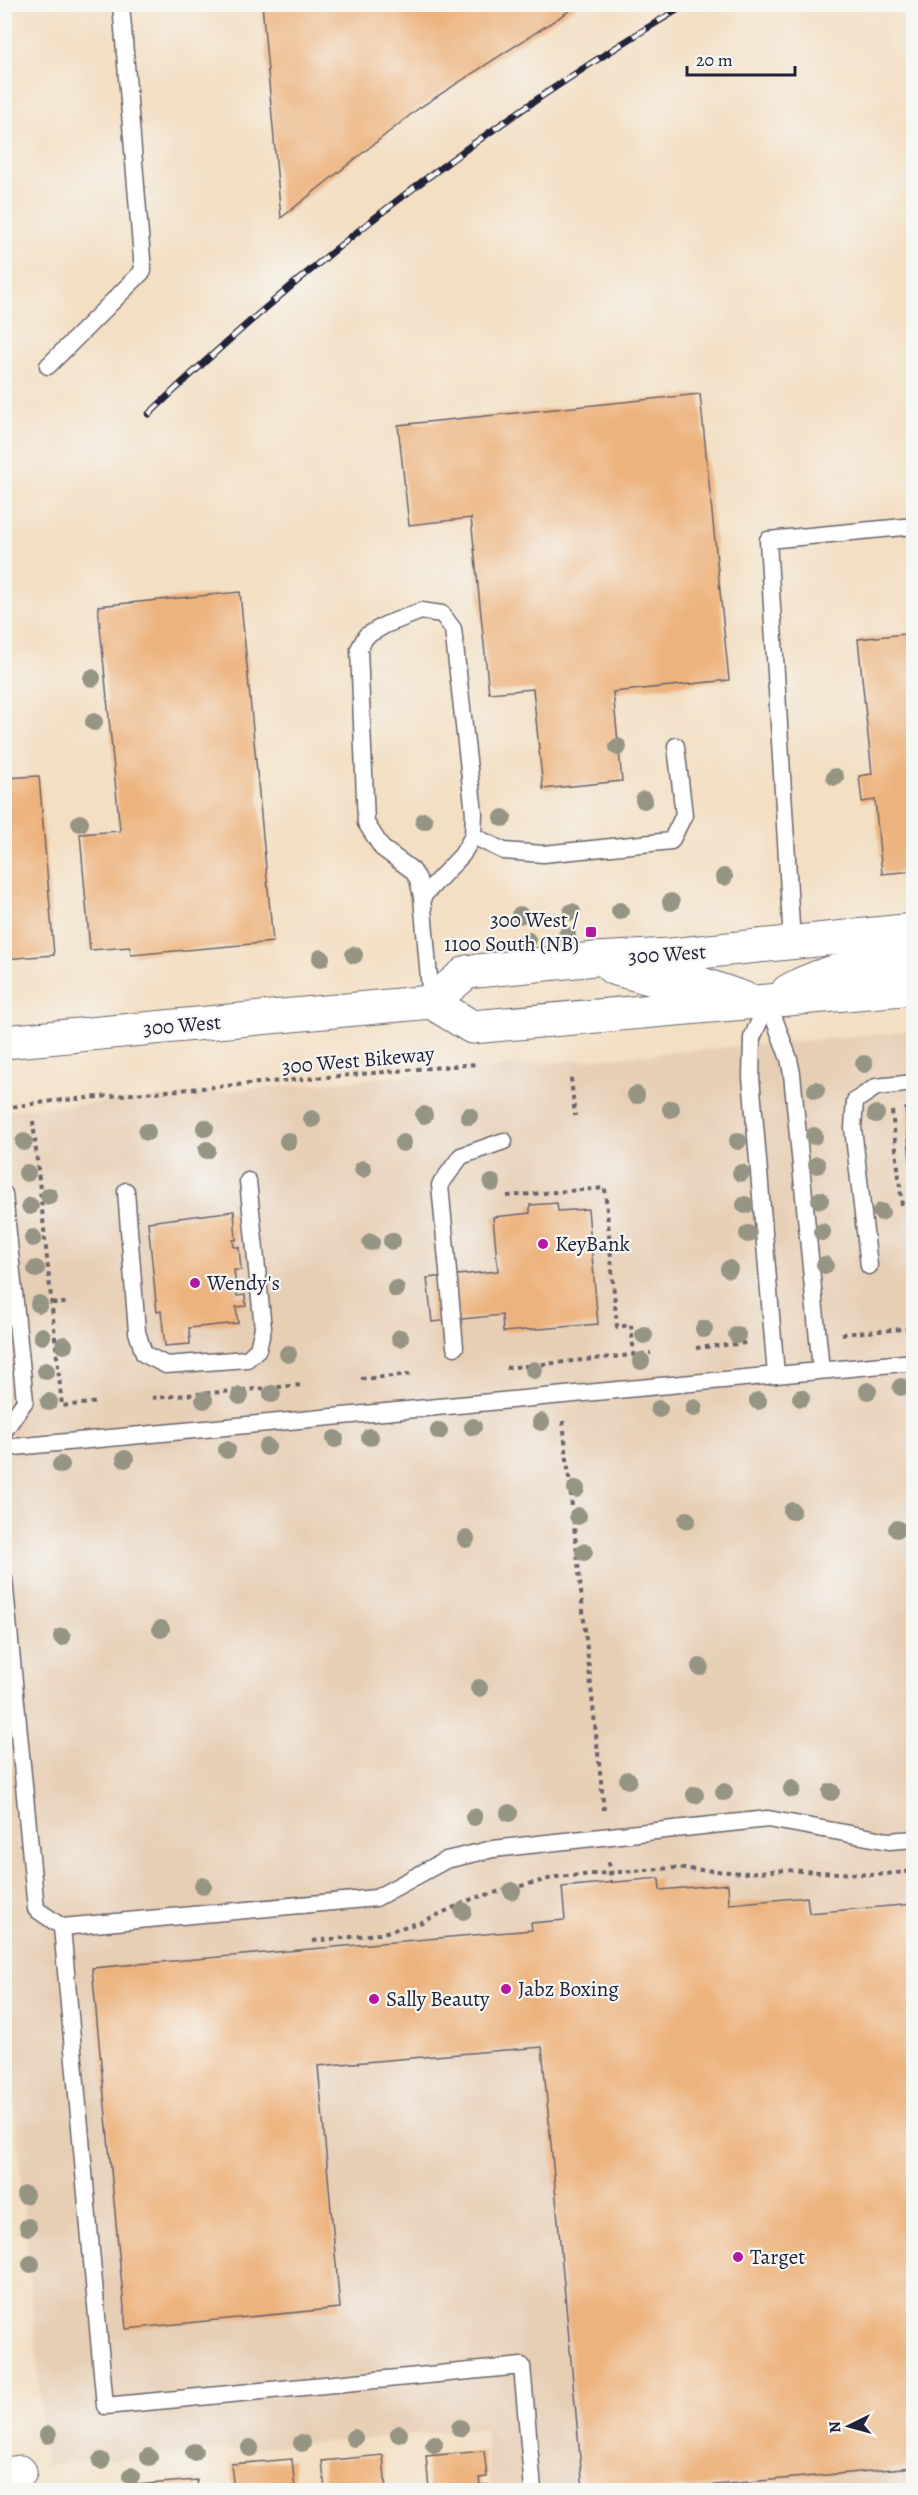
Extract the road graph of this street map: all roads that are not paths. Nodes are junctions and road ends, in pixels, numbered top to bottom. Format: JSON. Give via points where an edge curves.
{"nodes":[{"id":1,"x":121,"y":4,"type":"edge"},
{"id":2,"x":48,"y":366,"type":"dead end"},
{"id":3,"x":914,"y":526,"type":"edge"},
{"id":4,"x":676,"y":746,"type":"dead end"},
{"id":5,"x":473,"y":836,"type":"junction"},
{"id":6,"x":422,"y":897,"type":"junction"},
{"id":7,"x":914,"y":930,"type":"edge"},
{"id":8,"x":792,"y":942,"type":"junction"},
{"id":9,"x":595,"y":959,"type":"junction"},
{"id":10,"x":914,"y":960,"type":"edge"},
{"id":11,"x":914,"y":988,"type":"edge"},
{"id":12,"x":431,"y":1002,"type":"junction"},
{"id":13,"x":768,"y":1002,"type":"junction"},
{"id":14,"x":4,"y":1042,"type":"edge"},
{"id":15,"x":914,"y":1083,"type":"edge"},
{"id":16,"x":504,"y":1141,"type":"dead end"},
{"id":17,"x":248,"y":1181,"type":"dead end"},
{"id":18,"x":126,"y":1191,"type":"dead end"},
{"id":19,"x":4,"y":1194,"type":"edge"},
{"id":20,"x":869,"y":1266,"type":"dead end"},
{"id":21,"x":455,"y":1347,"type":"dead end"},
{"id":22,"x":914,"y":1362,"type":"edge"},
{"id":23,"x":821,"y":1370,"type":"junction"},
{"id":24,"x":776,"y":1375,"type":"junction"},
{"id":25,"x":4,"y":1431,"type":"edge"},
{"id":26,"x":4,"y":1448,"type":"edge"},
{"id":27,"x":4,"y":1579,"type":"edge"},
{"id":28,"x":914,"y":1839,"type":"edge"},
{"id":29,"x":62,"y":1927,"type":"junction"},
{"id":30,"x":533,"y":2490,"type":"edge"}],
"edges":[{"from":1,"to":2,"type":"lane","via":[[143,271]]},
{"from":3,"to":8,"type":"lane","via":[[768,540]]},
{"from":4,"to":5,"type":"lane","via":[[684,815],[671,841],[543,854],[504,851]]},
{"from":5,"to":6,"type":"lane","via":[[462,855]]},
{"from":5,"to":6,"type":"lane","via":[[474,813],[453,629],[442,614],[421,611],[366,636],[359,649],[366,823],[382,848],[418,879]]},
{"from":6,"to":12,"type":"lane"},
{"from":7,"to":8,"type":"main road","name":"300 West"},
{"from":8,"to":9,"type":"main road","name":"300 West"},
{"from":9,"to":12,"type":"main road","name":"300 West","via":[[467,972]]},
{"from":9,"to":13,"type":"main road","via":[[634,975],[702,984],[738,997]]},
{"from":10,"to":13,"type":"main road","via":[[834,971]]},
{"from":11,"to":13,"type":"main road"},
{"from":12,"to":13,"type":"main road","via":[[472,1027]]},
{"from":12,"to":14,"type":"main road","name":"300 West"},
{"from":13,"to":23,"type":"lane","via":[[792,1074]]},
{"from":13,"to":24,"type":"lane","via":[[752,1038],[751,1077]]},
{"from":15,"to":20,"type":"lane","via":[[876,1087],[855,1101],[853,1128]]},
{"from":16,"to":21,"type":"lane","via":[[461,1156],[440,1185]]},
{"from":17,"to":18,"type":"lane","via":[[263,1328],[258,1349],[247,1359],[166,1365],[144,1354],[137,1332]]},
{"from":19,"to":25,"type":"lane","via":[[25,1401]]},
{"from":22,"to":23,"type":"lane"},
{"from":23,"to":24,"type":"lane"},
{"from":24,"to":26,"type":"lane"},
{"from":27,"to":29,"type":"lane","via":[[36,1909]]},
{"from":28,"to":29,"type":"lane","via":[[889,1841],[768,1819],[493,1850],[446,1860],[376,1898]]},
{"from":29,"to":30,"type":"lane","via":[[105,2406],[522,2366]]}]}
